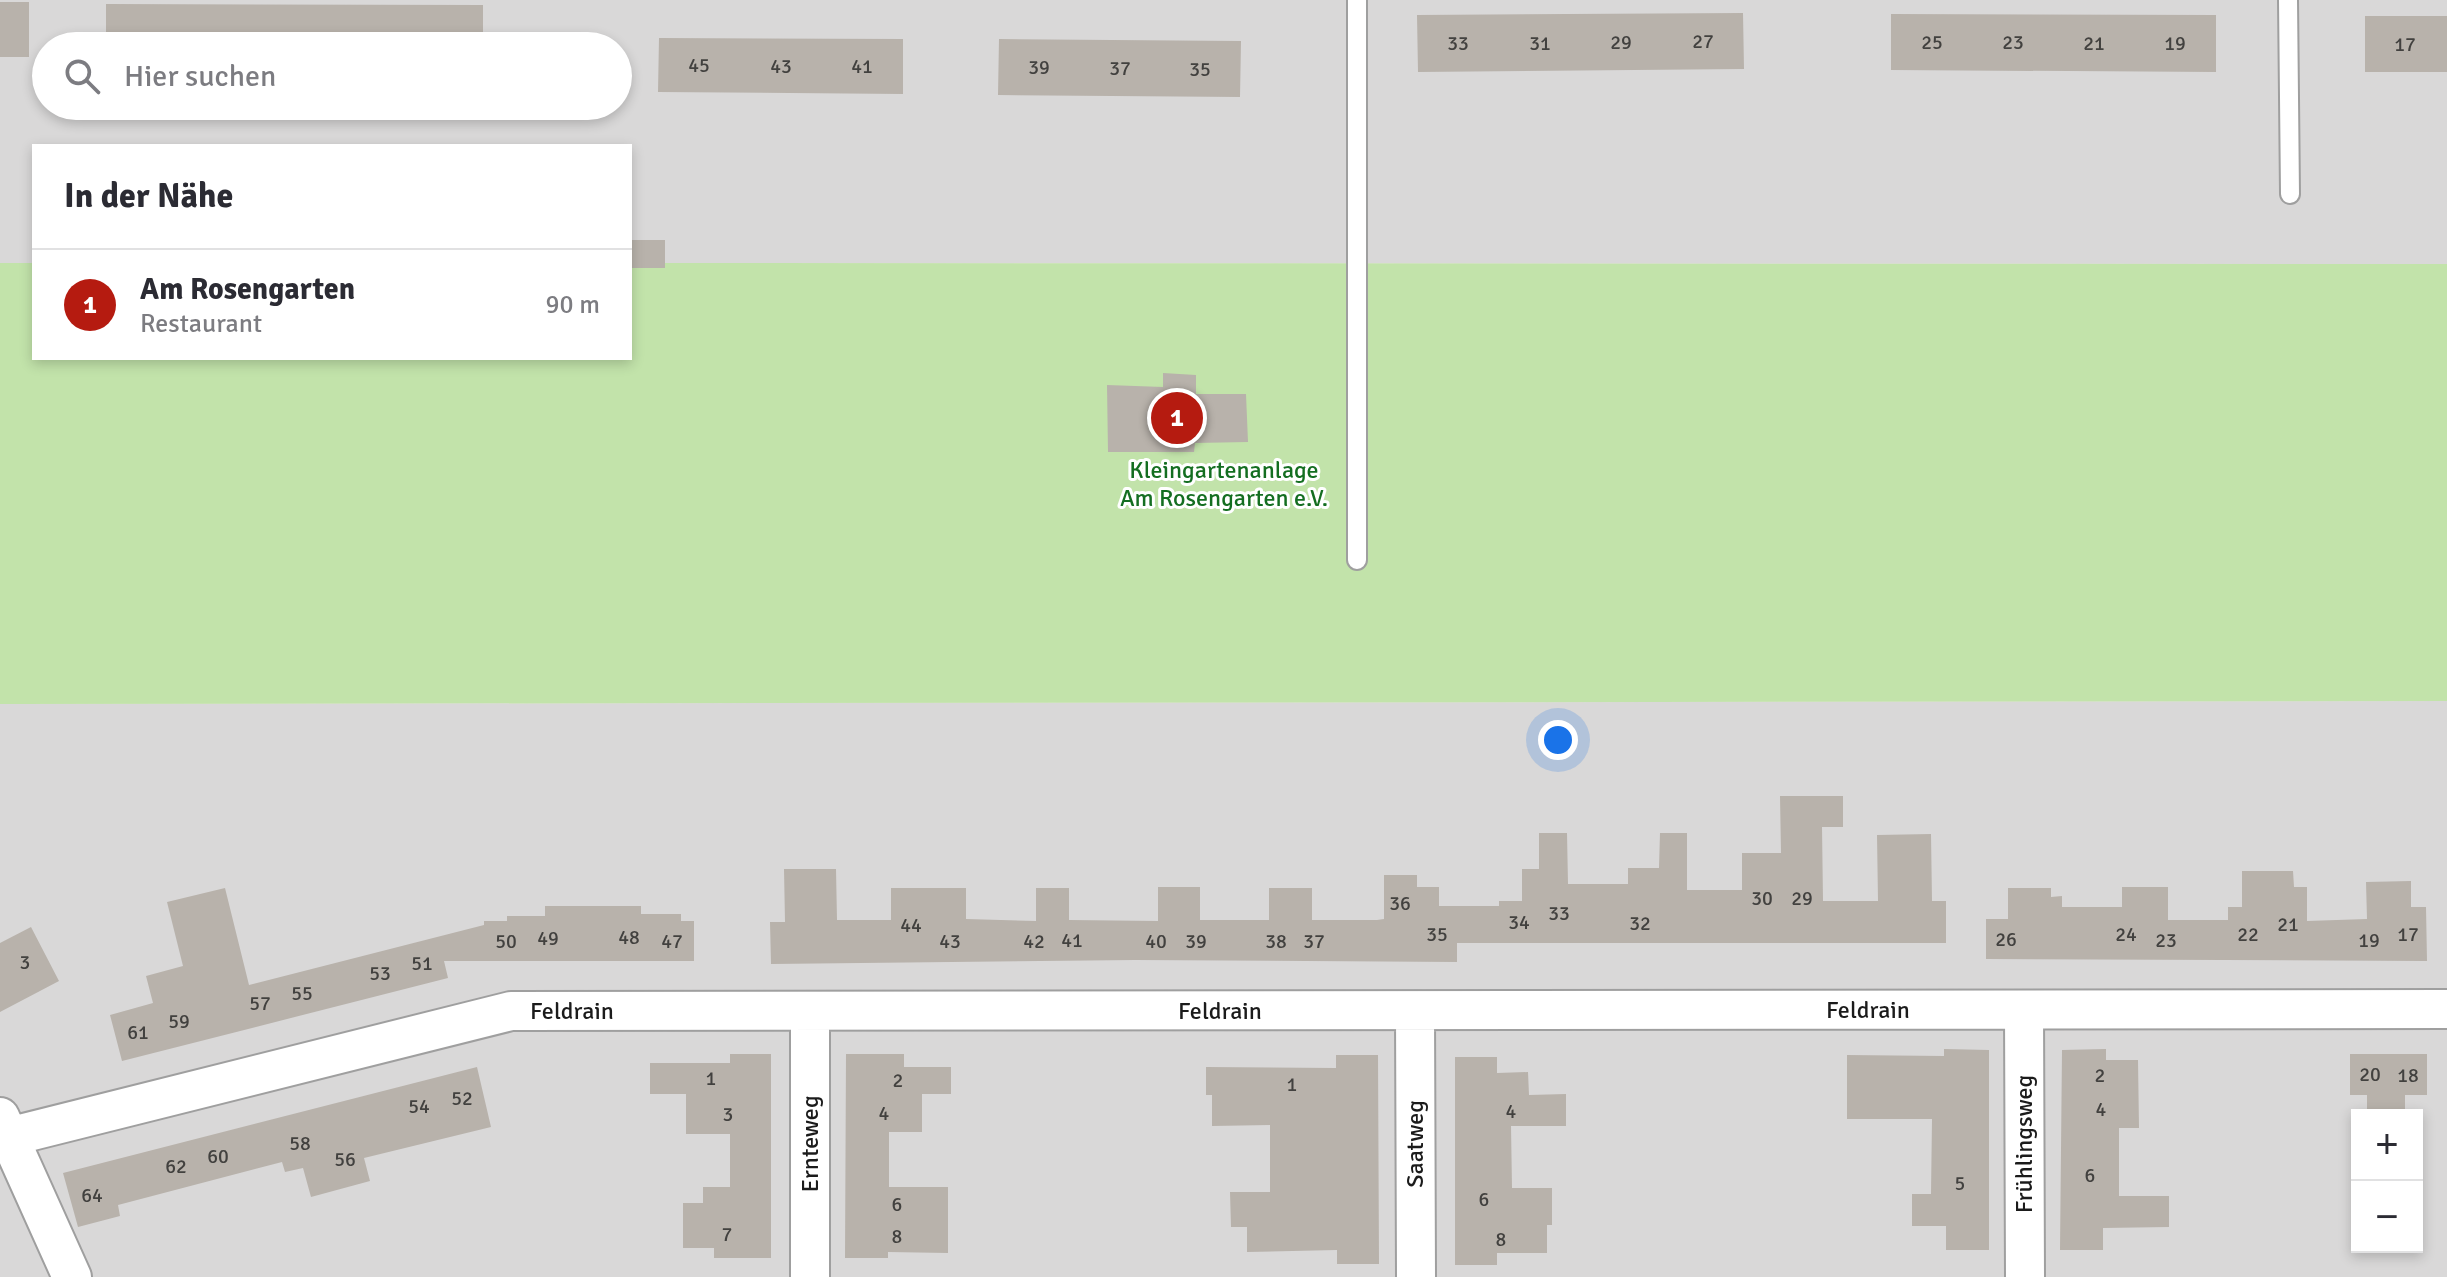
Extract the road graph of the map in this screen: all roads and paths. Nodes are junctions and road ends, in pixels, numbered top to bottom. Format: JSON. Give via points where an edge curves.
{"nodes":[{"id":1,"x":1357,"y":0,"type":"edge"},
{"id":2,"x":2288,"y":0,"type":"edge"},
{"id":3,"x":2290,"y":194,"type":"dead end"},
{"id":4,"x":1357,"y":560,"type":"dead end"},
{"id":5,"x":2447,"y":1009,"type":"edge"},
{"id":6,"x":2024,"y":1010,"type":"junction"},
{"id":7,"x":810,"y":1011,"type":"junction"},
{"id":8,"x":1415,"y":1012,"type":"junction"},
{"id":9,"x":3,"y":1131,"type":"edge"},
{"id":10,"x":72,"y":1277,"type":"edge"},
{"id":11,"x":810,"y":1277,"type":"edge"},
{"id":12,"x":1416,"y":1277,"type":"edge"},
{"id":13,"x":2025,"y":1277,"type":"edge"}],
"edges":[{"from":1,"to":4,"type":"lane"},
{"from":2,"to":3,"type":"lane"},
{"from":5,"to":6,"type":"street","name":"Feldrain"},
{"from":6,"to":8,"type":"street","name":"Feldrain"},
{"from":6,"to":13,"type":"street","name":"Frühlingsweg"},
{"from":7,"to":8,"type":"street","name":"Feldrain"},
{"from":7,"to":9,"type":"street","name":"Feldrain","via":[[511,1011]]},
{"from":7,"to":11,"type":"street","name":"Ernteweg"},
{"from":8,"to":12,"type":"street","name":"Saatweg"},
{"from":9,"to":10,"type":"street"}]}
